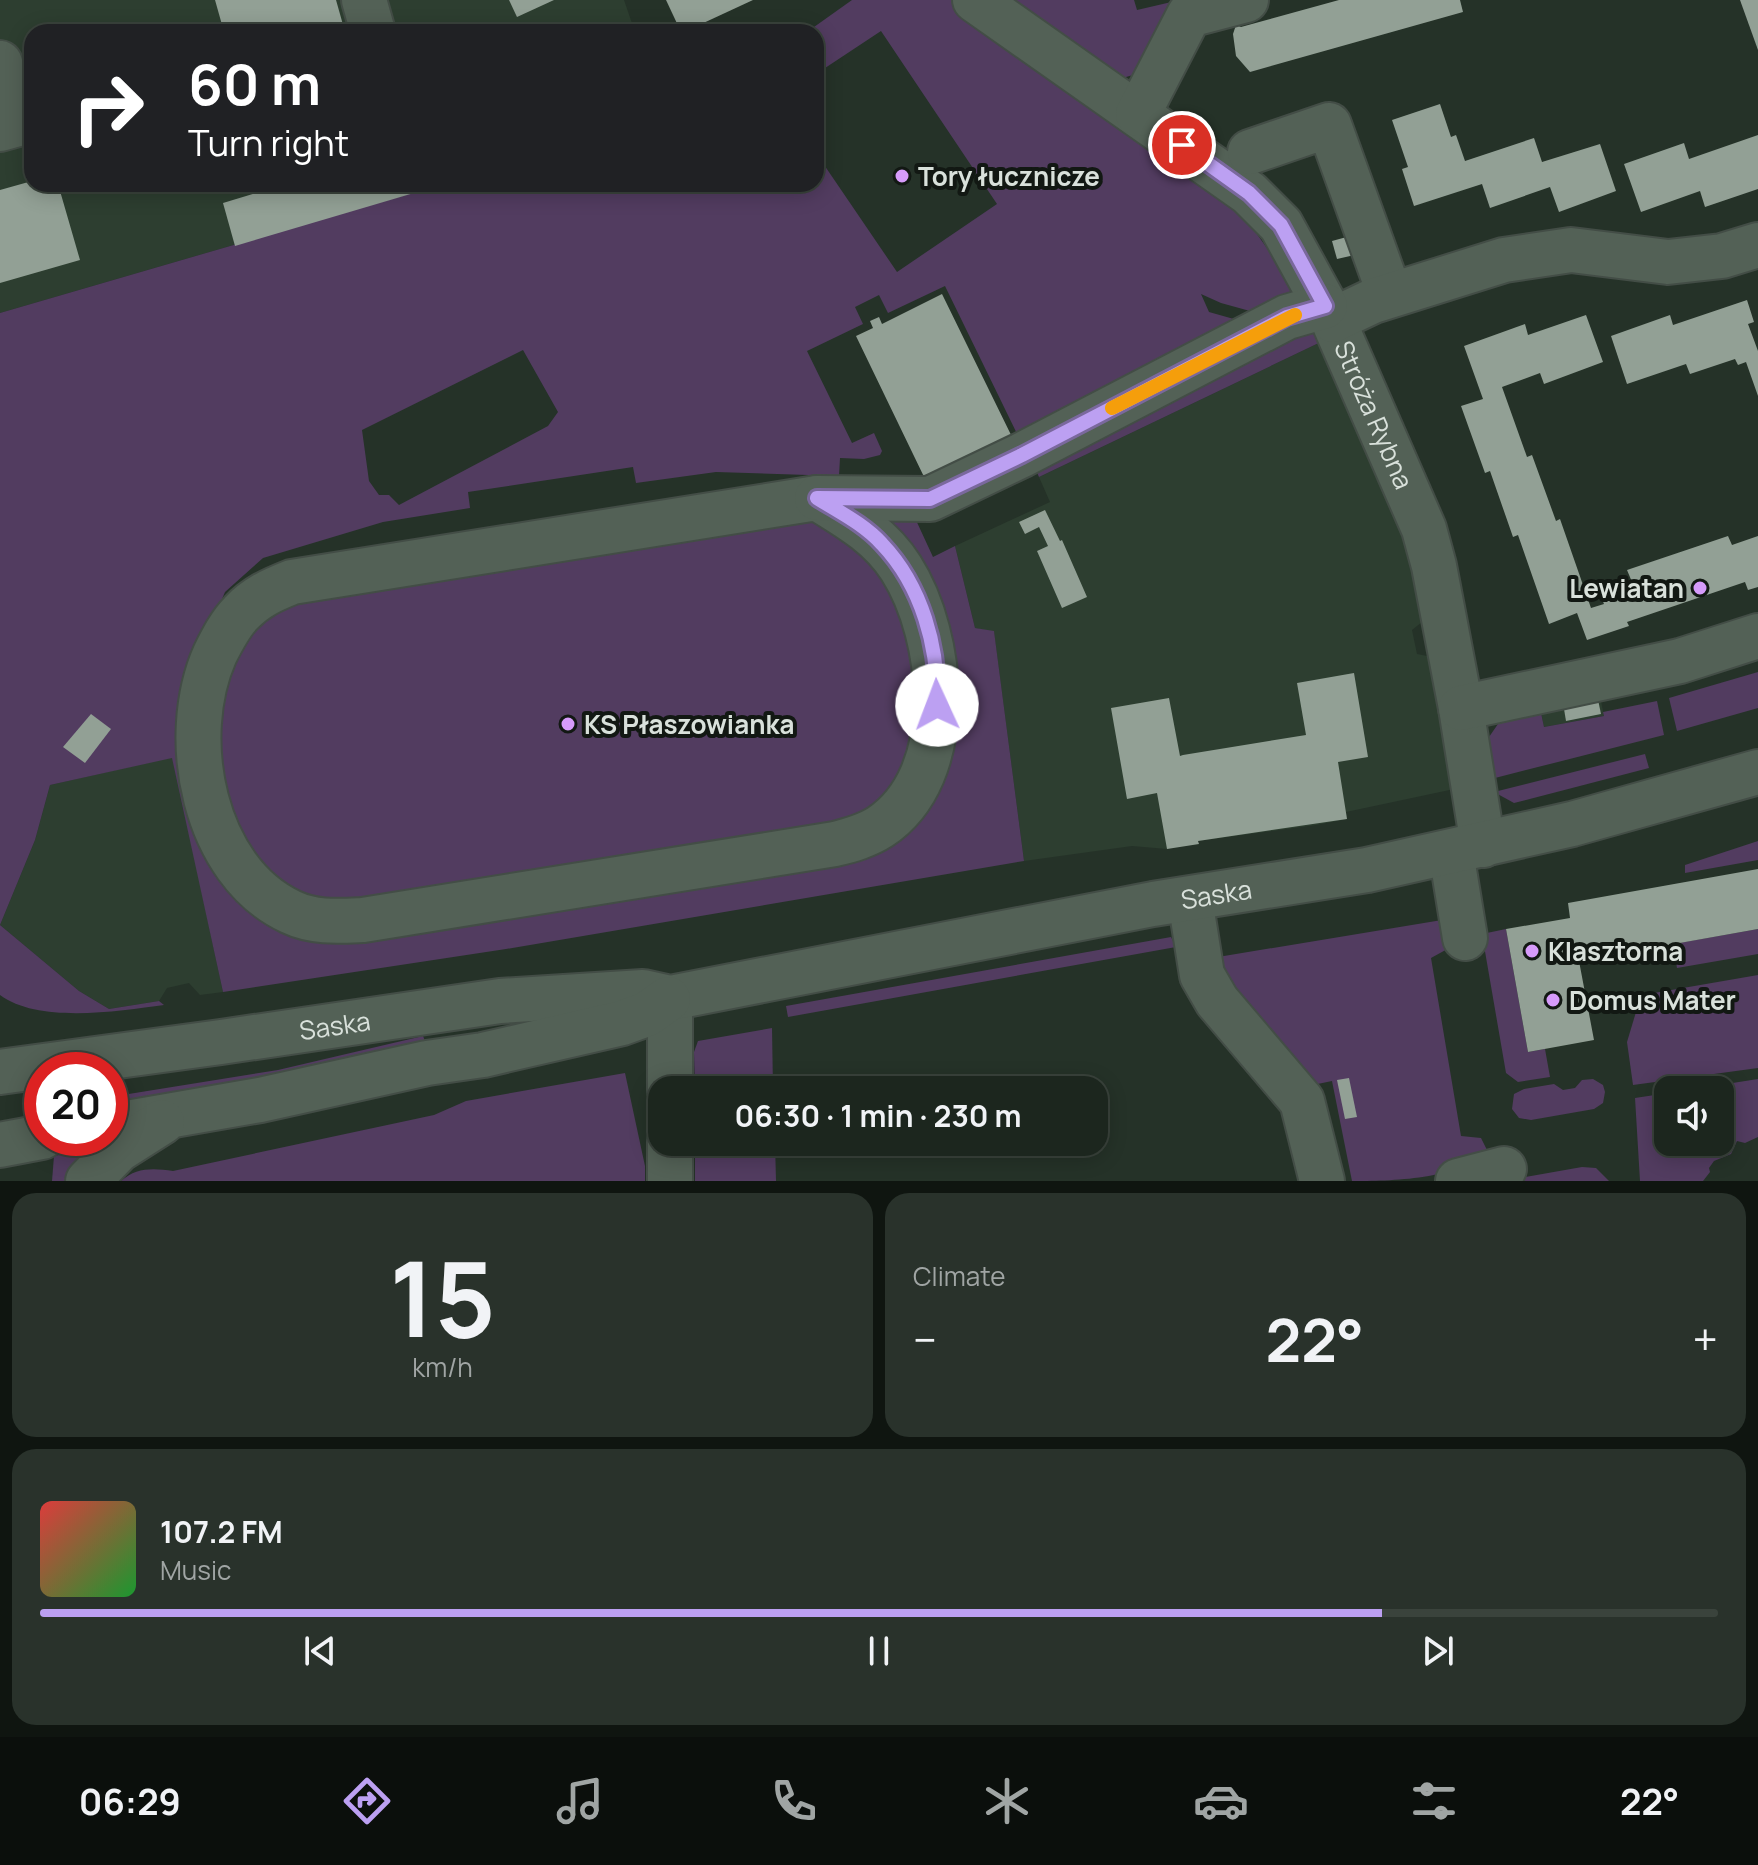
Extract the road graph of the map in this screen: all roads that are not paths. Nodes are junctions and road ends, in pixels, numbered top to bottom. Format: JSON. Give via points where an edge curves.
{"nodes":[{"id":1,"x":364,"y":0,"type":"edge"},
{"id":2,"x":975,"y":0,"type":"edge"},
{"id":3,"x":1246,"y":0,"type":"edge"},
{"id":4,"x":371,"y":24,"type":"edge"},
{"id":5,"x":0,"y":63,"type":"edge"},
{"id":6,"x":1138,"y":114,"type":"junction"},
{"id":7,"x":0,"y":129,"type":"edge"},
{"id":8,"x":1250,"y":152,"type":"dead end"},
{"id":9,"x":1758,"y":245,"type":"edge"},
{"id":10,"x":1390,"y":295,"type":"junction"},
{"id":11,"x":1329,"y":313,"type":"junction"},
{"id":12,"x":817,"y":498,"type":"junction"},
{"id":13,"x":1758,"y":636,"type":"edge"},
{"id":14,"x":1461,"y":708,"type":"junction"},
{"id":15,"x":1758,"y":772,"type":"edge"},
{"id":16,"x":1467,"y":848,"type":"junction"},
{"id":17,"x":1190,"y":899,"type":"junction"},
{"id":18,"x":1465,"y":938,"type":"dead end"},
{"id":19,"x":670,"y":998,"type":"junction"},
{"id":20,"x":0,"y":1072,"type":"edge"},
{"id":21,"x":670,"y":1076,"type":"edge"},
{"id":22,"x":182,"y":1113,"type":"junction"},
{"id":23,"x":128,"y":1123,"type":"edge"},
{"id":24,"x":24,"y":1140,"type":"edge"},
{"id":25,"x":0,"y":1145,"type":"edge"},
{"id":26,"x":670,"y":1156,"type":"edge"},
{"id":27,"x":1504,"y":1169,"type":"dead end"},
{"id":28,"x":88,"y":1181,"type":"edge"},
{"id":29,"x":670,"y":1181,"type":"edge"},
{"id":30,"x":1322,"y":1181,"type":"edge"},
{"id":31,"x":1458,"y":1181,"type":"edge"}],
"edges":[{"from":1,"to":4,"type":"street"},
{"from":2,"to":6,"type":"street","name":"Stróża Rybna"},
{"from":3,"to":6,"type":"street","via":[[1189,15]]},
{"from":5,"to":7,"type":"street","via":[[18,124]]},
{"from":6,"to":11,"type":"street","name":"Stróża Rybna","via":[[1249,193],[1281,225]]},
{"from":8,"to":10,"type":"street","via":[[1329,125]]},
{"from":9,"to":10,"type":"street","via":[[1722,256],[1668,262],[1571,250],[1504,260]]},
{"from":10,"to":11,"type":"street"},
{"from":11,"to":12,"type":"street","via":[[1287,317],[930,499]]},
{"from":11,"to":14,"type":"street","name":"Stróża Rybna","via":[[1424,529]]},
{"from":12,"to":12,"type":"street","via":[[861,526],[900,567],[914,591],[934,652],[936,710],[929,752],[903,806],[882,826],[835,844],[363,920],[327,921],[293,913],[266,897],[225,846],[202,784],[198,722],[222,640],[238,615],[263,593],[292,582]]},
{"from":13,"to":14,"type":"street","via":[[1680,661]]},
{"from":14,"to":16,"type":"street","name":"Stróża Rybna"},
{"from":15,"to":16,"type":"street","name":"Saska"},
{"from":16,"to":17,"type":"street","name":"Saska"},
{"from":16,"to":18,"type":"street","name":"Stróża Rybna"},
{"from":17,"to":19,"type":"street","name":"Saska"},
{"from":17,"to":30,"type":"street","via":[[1202,975],[1217,1001],[1302,1101]]},
{"from":19,"to":20,"type":"street","name":"Saska","via":[[643,992],[500,1001]]},
{"from":19,"to":21,"type":"street"},
{"from":19,"to":22,"type":"street","name":"Saska","via":[[622,1023]]},
{"from":22,"to":23,"type":"street","name":"Saska"},
{"from":22,"to":28,"type":"street","via":[[131,1140]]},
{"from":24,"to":25,"type":"street"},
{"from":26,"to":29,"type":"street"},
{"from":27,"to":31,"type":"street"}]}
